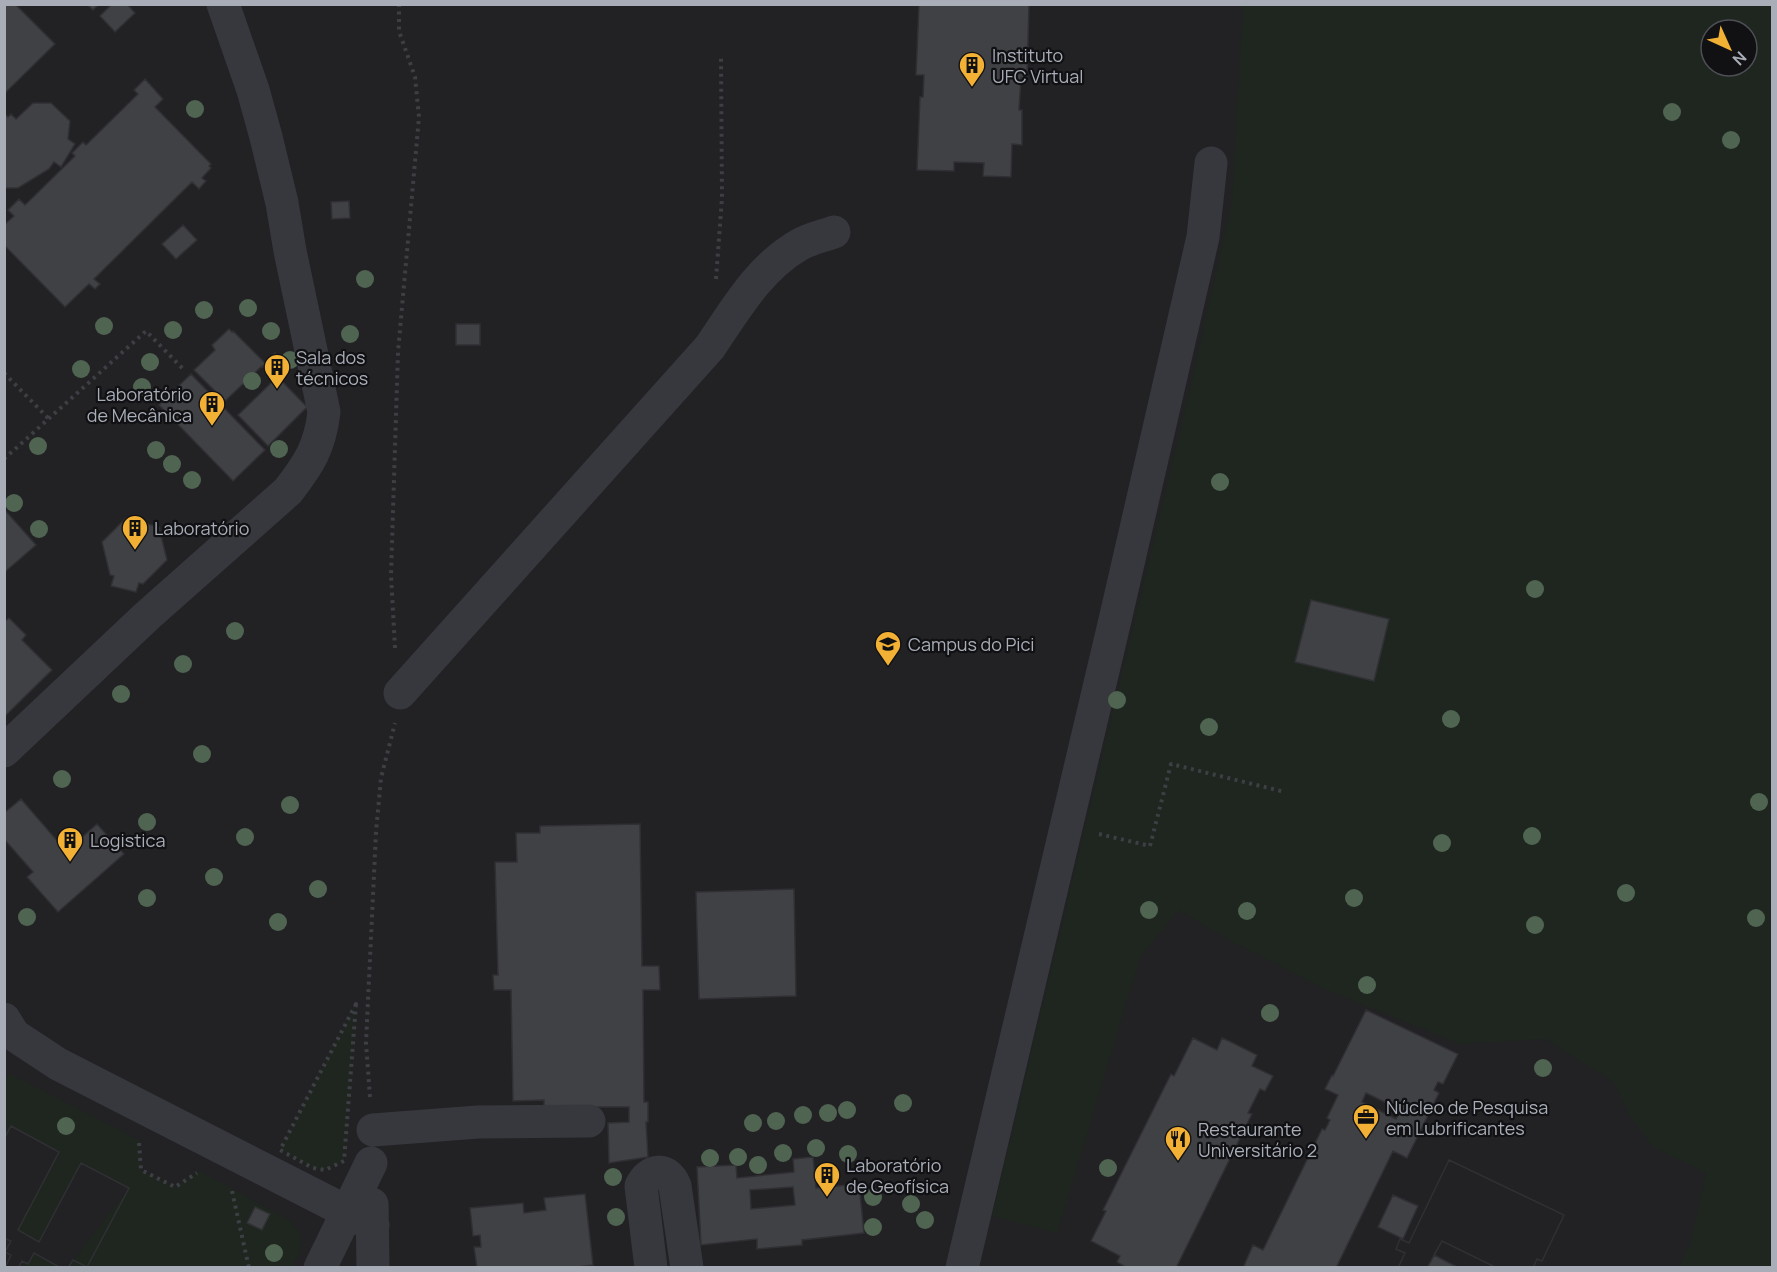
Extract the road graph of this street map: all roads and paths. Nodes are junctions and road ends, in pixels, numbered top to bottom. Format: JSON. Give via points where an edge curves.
{"nodes":[{"id":1,"x":223,"y":4,"type":"edge"},
{"id":2,"x":399,"y":4,"type":"edge"},
{"id":3,"x":721,"y":55,"type":"dead end"},
{"id":4,"x":1211,"y":163,"type":"dead end"},
{"id":5,"x":834,"y":232,"type":"dead end"},
{"id":6,"x":715,"y":290,"type":"dead end"},
{"id":7,"x":185,"y":370,"type":"dead end"},
{"id":8,"x":4,"y":373,"type":"edge"},
{"id":9,"x":49,"y":419,"type":"junction"},
{"id":10,"x":4,"y":459,"type":"edge"},
{"id":11,"x":400,"y":693,"type":"junction"},
{"id":12,"x":4,"y":751,"type":"edge"},
{"id":13,"x":1285,"y":792,"type":"dead end"},
{"id":14,"x":1066,"y":826,"type":"junction"},
{"id":15,"x":356,"y":1004,"type":"joint"},
{"id":16,"x":4,"y":1019,"type":"edge"},
{"id":17,"x":589,"y":1120,"type":"dead end"},
{"id":18,"x":373,"y":1130,"type":"joint"},
{"id":19,"x":139,"y":1140,"type":"dead end"},
{"id":20,"x":200,"y":1171,"type":"dead end"},
{"id":21,"x":241,"y":1193,"type":"dead end"},
{"id":22,"x":361,"y":1219,"type":"junction"},
{"id":23,"x":249,"y":1268,"type":"edge"},
{"id":24,"x":320,"y":1268,"type":"edge"},
{"id":25,"x":373,"y":1268,"type":"edge"},
{"id":26,"x":651,"y":1268,"type":"edge"},
{"id":27,"x":687,"y":1268,"type":"edge"},
{"id":28,"x":962,"y":1268,"type":"edge"}],
"edges":[{"from":1,"to":12,"type":"lane","via":[[254,90],[282,203],[324,412],[321,435],[306,468],[288,491],[147,616]]},
{"from":2,"to":11,"type":"path","via":[[399,31],[415,77],[419,117],[398,352],[391,575]]},
{"from":3,"to":6,"type":"path","via":[[722,198]]},
{"from":4,"to":14,"type":"lane","via":[[1203,237]]},
{"from":5,"to":11,"type":"lane","via":[[800,244],[751,286],[710,347]]},
{"from":7,"to":9,"type":"path","via":[[146,331]]},
{"from":8,"to":9,"type":"path"},
{"from":9,"to":10,"type":"path"},
{"from":11,"to":18,"type":"path","via":[[381,778],[376,832],[366,1043]]},
{"from":13,"to":14,"type":"path","via":[[1172,764],[1150,846]]},
{"from":14,"to":28,"type":"lane"},
{"from":15,"to":15,"type":"path","via":[[344,1161],[325,1170],[313,1168],[280,1150]]},
{"from":16,"to":22,"type":"lane","via":[[14,1035],[58,1064]]},
{"from":17,"to":18,"type":"lane","via":[[478,1122]]},
{"from":19,"to":20,"type":"path","via":[[141,1170],[175,1187]]},
{"from":21,"to":23,"type":"path","via":[[231,1188]]},
{"from":22,"to":24,"type":"lane"},
{"from":22,"to":25,"type":"lane"},
{"from":26,"to":27,"type":"lane","via":[[641,1186],[653,1173],[665,1173],[675,1186]]}]}
